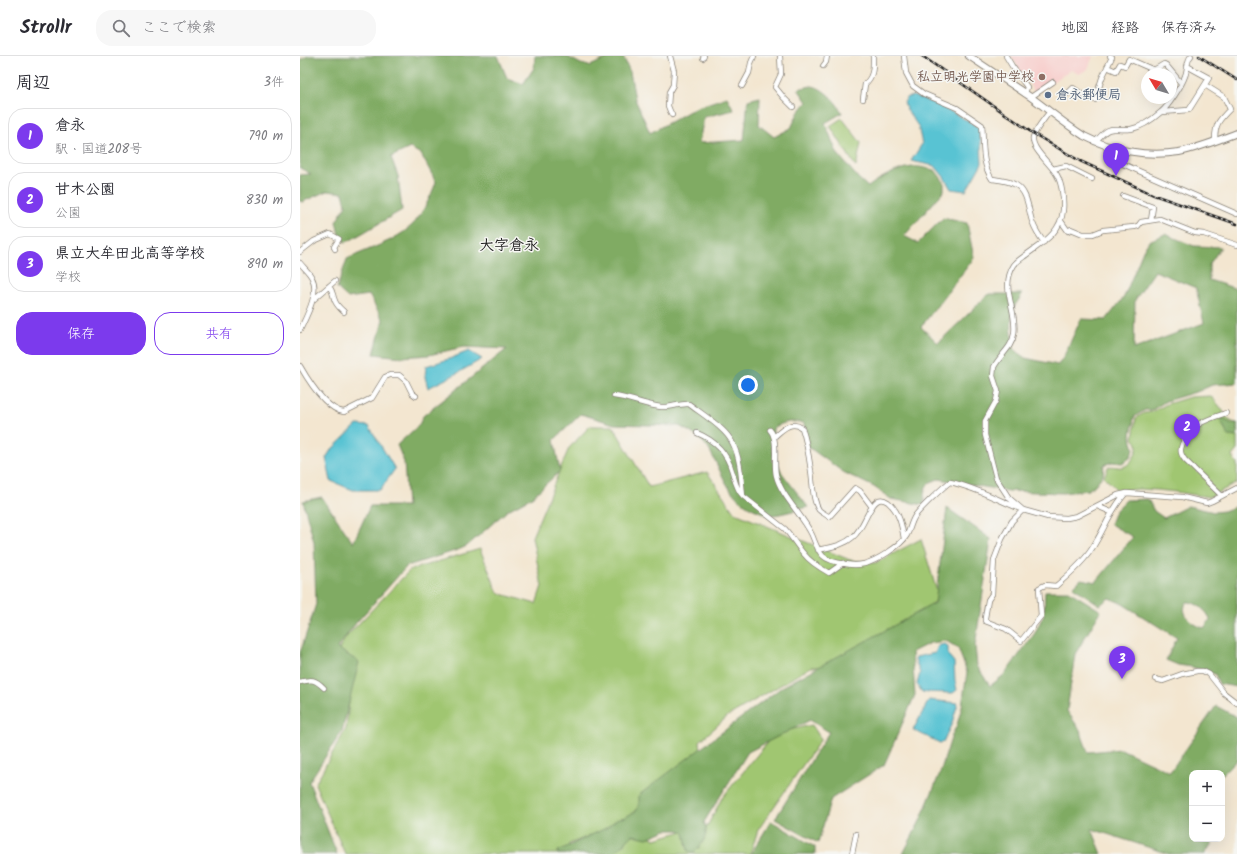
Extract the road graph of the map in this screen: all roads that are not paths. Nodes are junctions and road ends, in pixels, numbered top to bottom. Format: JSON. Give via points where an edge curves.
{"nodes":[{"id":1,"x":670,"y":56,"type":"edge"},
{"id":2,"x":754,"y":56,"type":"edge"},
{"id":3,"x":780,"y":56,"type":"edge"},
{"id":4,"x":827,"y":56,"type":"edge"},
{"id":5,"x":873,"y":56,"type":"edge"},
{"id":6,"x":904,"y":56,"type":"edge"},
{"id":7,"x":969,"y":56,"type":"edge"},
{"id":8,"x":1006,"y":56,"type":"edge"},
{"id":9,"x":1110,"y":56,"type":"edge"},
{"id":10,"x":1188,"y":57,"type":"edge"},
{"id":11,"x":823,"y":66,"type":"dead end"},
{"id":12,"x":1107,"y":66,"type":"junction"},
{"id":13,"x":1187,"y":66,"type":"junction"},
{"id":14,"x":1145,"y":68,"type":"edge"},
{"id":15,"x":1158,"y":68,"type":"edge"},
{"id":16,"x":1168,"y":68,"type":"edge"},
{"id":17,"x":1177,"y":78,"type":"edge"},
{"id":18,"x":1053,"y":82,"type":"dead end"},
{"id":19,"x":1181,"y":83,"type":"junction"},
{"id":20,"x":1205,"y":85,"type":"junction"},
{"id":21,"x":742,"y":86,"type":"dead end"},
{"id":22,"x":1067,"y":94,"type":"dead end"},
{"id":23,"x":1028,"y":96,"type":"junction"},
{"id":24,"x":863,"y":99,"type":"dead end"},
{"id":25,"x":793,"y":107,"type":"dead end"},
{"id":26,"x":1050,"y":111,"type":"junction"},
{"id":27,"x":1162,"y":112,"type":"junction"},
{"id":28,"x":672,"y":115,"type":"dead end"},
{"id":29,"x":1237,"y":133,"type":"edge"},
{"id":30,"x":1215,"y":140,"type":"junction"},
{"id":31,"x":1096,"y":141,"type":"junction"},
{"id":32,"x":1106,"y":146,"type":"junction"},
{"id":33,"x":1053,"y":169,"type":"junction"},
{"id":34,"x":1092,"y":179,"type":"dead end"},
{"id":35,"x":1124,"y":196,"type":"dead end"},
{"id":36,"x":1237,"y":214,"type":"edge"},
{"id":37,"x":1151,"y":220,"type":"junction"},
{"id":38,"x":1061,"y":221,"type":"junction"},
{"id":39,"x":1044,"y":242,"type":"junction"},
{"id":40,"x":1236,"y":246,"type":"edge"},
{"id":41,"x":335,"y":249,"type":"dead end"},
{"id":42,"x":300,"y":252,"type":"edge"},
{"id":43,"x":300,"y":264,"type":"edge"},
{"id":44,"x":335,"y":281,"type":"dead end"},
{"id":45,"x":328,"y":286,"type":"junction"},
{"id":46,"x":313,"y":300,"type":"junction"},
{"id":47,"x":344,"y":312,"type":"dead end"},
{"id":48,"x":300,"y":330,"type":"edge"},
{"id":49,"x":300,"y":366,"type":"edge"},
{"id":50,"x":416,"y":396,"type":"dead end"},
{"id":51,"x":614,"y":396,"type":"dead end"},
{"id":52,"x":1226,"y":413,"type":"dead end"},
{"id":53,"x":770,"y":430,"type":"dead end"},
{"id":54,"x":697,"y":433,"type":"dead end"},
{"id":55,"x":774,"y":437,"type":"junction"},
{"id":56,"x":1237,"y":488,"type":"edge"},
{"id":57,"x":1125,"y":494,"type":"junction"},
{"id":58,"x":743,"y":496,"type":"junction"},
{"id":59,"x":1222,"y":496,"type":"junction"},
{"id":60,"x":1097,"y":506,"type":"junction"},
{"id":61,"x":872,"y":507,"type":"junction"},
{"id":62,"x":1023,"y":510,"type":"junction"},
{"id":63,"x":1111,"y":512,"type":"junction"},
{"id":64,"x":904,"y":539,"type":"junction"},
{"id":65,"x":818,"y":550,"type":"junction"},
{"id":66,"x":843,"y":563,"type":"junction"},
{"id":67,"x":1154,"y":679,"type":"dead end"},
{"id":68,"x":300,"y":682,"type":"edge"},
{"id":69,"x":324,"y":688,"type":"dead end"},
{"id":70,"x":1237,"y":703,"type":"edge"},
{"id":71,"x":856,"y":834,"type":"dead end"},
{"id":72,"x":852,"y":854,"type":"edge"}],
"edges":[{"from":1,"to":28,"type":"street","via":[[674,71],[673,85],[668,92],[668,106]]},
{"from":2,"to":21,"type":"street","via":[[750,73]]},
{"from":3,"to":25,"type":"street","via":[[781,74],[775,87]]},
{"from":4,"to":11,"type":"street"},
{"from":5,"to":24,"type":"street","via":[[872,76],[865,84]]},
{"from":6,"to":39,"type":"street","via":[[906,73],[913,86],[924,94],[957,108],[982,125],[984,161],[988,173],[992,179],[1015,184],[1020,188],[1028,202],[1039,236]]},
{"from":7,"to":23,"type":"highway"},
{"from":8,"to":23,"type":"street","via":[[1027,87]]},
{"from":9,"to":12,"type":"street","via":[[1112,57]]},
{"from":10,"to":13,"type":"street"},
{"from":12,"to":14,"type":"street","via":[[1116,71],[1120,64],[1125,66],[1129,59]]},
{"from":12,"to":22,"type":"street","via":[[1095,100],[1073,88]]},
{"from":13,"to":19,"type":"street","via":[[1186,75]]},
{"from":13,"to":20,"type":"street","via":[[1209,78]]},
{"from":15,"to":16,"type":"street","via":[[1164,64]]},
{"from":17,"to":19,"type":"street"},
{"from":18,"to":23,"type":"street"},
{"from":19,"to":27,"type":"street"},
{"from":20,"to":27,"type":"street","via":[[1189,110]]},
{"from":20,"to":30,"type":"street","via":[[1224,97],[1230,109],[1217,123]]},
{"from":23,"to":26,"type":"highway"},
{"from":26,"to":31,"type":"highway","via":[[1084,136]]},
{"from":26,"to":33,"type":"street","via":[[1033,139],[1036,148]]},
{"from":27,"to":31,"type":"street","via":[[1132,129],[1112,128],[1105,131]]},
{"from":29,"to":30,"type":"highway"},
{"from":30,"to":32,"type":"highway","via":[[1186,150],[1166,153],[1125,151]]},
{"from":31,"to":32,"type":"highway"},
{"from":32,"to":36,"type":"street","via":[[1108,155],[1116,161]]},
{"from":33,"to":34,"type":"street","via":[[1066,166]]},
{"from":33,"to":38,"type":"street","via":[[1060,182],[1063,203]]},
{"from":35,"to":37,"type":"street","via":[[1153,207]]},
{"from":37,"to":38,"type":"street","via":[[1141,222],[1138,226],[1103,230],[1092,234],[1082,234],[1071,229],[1068,231]]},
{"from":37,"to":40,"type":"street","via":[[1160,220]]},
{"from":38,"to":39,"type":"street","via":[[1054,234]]},
{"from":39,"to":62,"type":"street","via":[[1018,261],[1012,270],[1008,294],[1015,318],[1014,334],[1011,343],[994,367],[998,396],[985,426],[996,478],[1009,498]]},
{"from":41,"to":42,"type":"street","via":[[338,239],[330,234],[314,241]]},
{"from":43,"to":46,"type":"street","via":[[313,280]]},
{"from":44,"to":45,"type":"street"},
{"from":45,"to":46,"type":"street"},
{"from":45,"to":47,"type":"street","via":[[334,292],[337,305]]},
{"from":46,"to":48,"type":"street"},
{"from":49,"to":50,"type":"street","via":[[312,387],[338,412],[344,412],[372,398],[385,377],[390,375],[399,375]]},
{"from":51,"to":58,"type":"street","via":[[663,408],[689,404],[730,439],[740,467]]},
{"from":52,"to":59,"type":"street","via":[[1208,418],[1191,430],[1180,449],[1180,454],[1185,460]]},
{"from":53,"to":55,"type":"street"},
{"from":54,"to":58,"type":"street","via":[[726,455],[738,491]]},
{"from":55,"to":61,"type":"street","via":[[789,425],[794,424],[802,428],[815,499],[822,513],[829,516],[855,488]]},
{"from":55,"to":65,"type":"street","via":[[774,460],[778,480],[786,496],[805,521]]},
{"from":56,"to":59,"type":"street"},
{"from":57,"to":59,"type":"street","via":[[1182,497],[1207,502]]},
{"from":57,"to":60,"type":"street"},
{"from":57,"to":63,"type":"street"},
{"from":58,"to":66,"type":"street","via":[[785,529],[805,556],[818,567],[829,574]]},
{"from":60,"to":62,"type":"street","via":[[1077,516],[1066,518],[1048,518]]},
{"from":60,"to":63,"type":"street"},
{"from":61,"to":64,"type":"street","via":[[880,500],[892,505],[901,523]]},
{"from":61,"to":65,"type":"street","via":[[854,537],[841,544]]},
{"from":62,"to":63,"type":"street","via":[[1012,521],[994,560],[992,594],[988,600],[985,618],[985,621],[1006,629],[1021,641],[1041,616],[1039,588],[1045,585],[1056,586],[1081,563],[1091,550]]},
{"from":62,"to":64,"type":"street","via":[[950,482],[915,515]]},
{"from":64,"to":66,"type":"street","via":[[871,562],[862,565]]},
{"from":65,"to":66,"type":"street","via":[[826,559]]},
{"from":67,"to":70,"type":"street","via":[[1164,681],[1182,674],[1203,671]]},
{"from":68,"to":69,"type":"street","via":[[315,680]]},
{"from":71,"to":72,"type":"street"}]}
